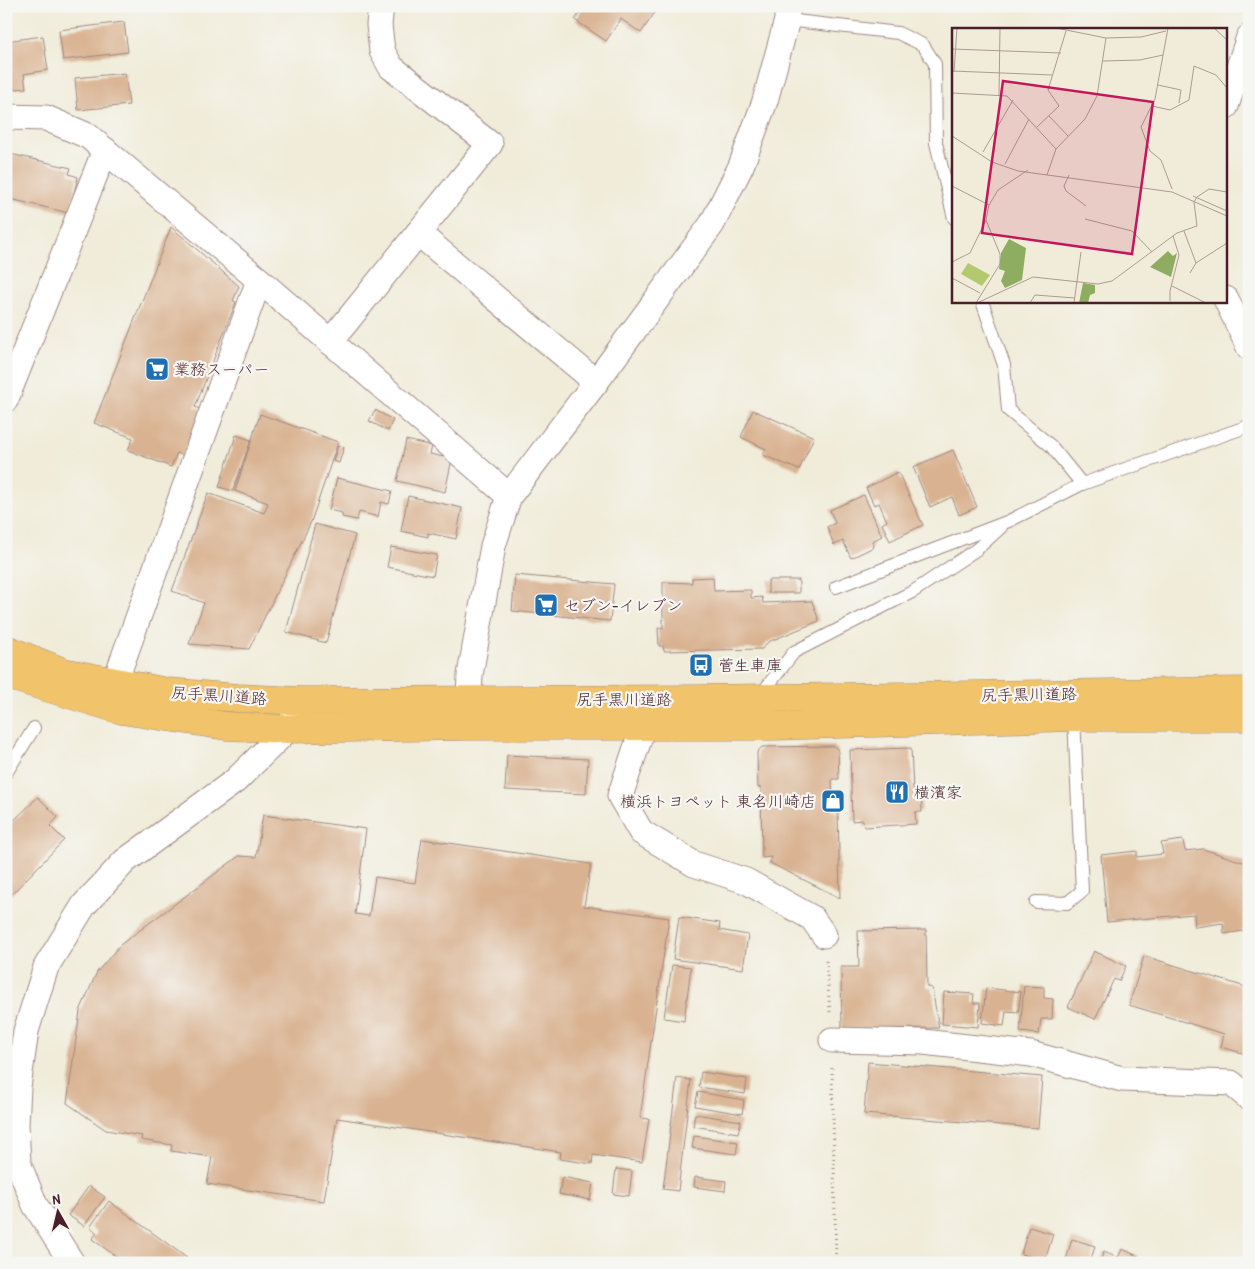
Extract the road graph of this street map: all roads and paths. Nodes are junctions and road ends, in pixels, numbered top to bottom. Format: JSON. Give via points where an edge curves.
{"nodes":[{"id":1,"x":381,"y":6,"type":"edge"},
{"id":2,"x":787,"y":13,"type":"edge"},
{"id":3,"x":1249,"y":39,"type":"edge"},
{"id":4,"x":1228,"y":100,"type":"edge"},
{"id":5,"x":6,"y":117,"type":"edge"},
{"id":6,"x":105,"y":150,"type":"junction"},
{"id":7,"x":952,"y":210,"type":"edge"},
{"id":8,"x":418,"y":233,"type":"junction"},
{"id":9,"x":259,"y":280,"type":"junction"},
{"id":10,"x":982,"y":302,"type":"edge"},
{"id":11,"x":1227,"y":302,"type":"edge"},
{"id":12,"x":330,"y":342,"type":"junction"},
{"id":13,"x":1249,"y":347,"type":"edge"},
{"id":14,"x":596,"y":382,"type":"junction"},
{"id":15,"x":6,"y":399,"type":"edge"},
{"id":16,"x":1249,"y":426,"type":"edge"},
{"id":17,"x":1082,"y":484,"type":"junction"},
{"id":18,"x":510,"y":496,"type":"junction"},
{"id":19,"x":1009,"y":520,"type":"junction"},
{"id":20,"x":836,"y":587,"type":"dead end"},
{"id":21,"x":6,"y":649,"type":"edge"},
{"id":22,"x":6,"y":675,"type":"edge"},
{"id":23,"x":115,"y":682,"type":"junction"},
{"id":24,"x":1249,"y":691,"type":"edge"},
{"id":25,"x":647,"y":698,"type":"junction"},
{"id":26,"x":758,"y":698,"type":"junction"},
{"id":27,"x":302,"y":700,"type":"junction"},
{"id":28,"x":468,"y":714,"type":"junction"},
{"id":29,"x":1074,"y":717,"type":"junction"},
{"id":30,"x":1249,"y":718,"type":"edge"},
{"id":31,"x":644,"y":727,"type":"junction"},
{"id":32,"x":34,"y":728,"type":"dead end"},
{"id":33,"x":288,"y":729,"type":"junction"},
{"id":34,"x":6,"y":772,"type":"edge"},
{"id":35,"x":1036,"y":902,"type":"dead end"},
{"id":36,"x":824,"y":934,"type":"joint"},
{"id":37,"x":16,"y":1028,"type":"edge"},
{"id":38,"x":832,"y":1040,"type":"junction"},
{"id":39,"x":1249,"y":1098,"type":"edge"},
{"id":40,"x":12,"y":1172,"type":"edge"},
{"id":41,"x":72,"y":1263,"type":"edge"},
{"id":42,"x":836,"y":1263,"type":"edge"}],
"edges":[{"from":1,"to":8,"type":"street","via":[[382,51],[391,67],[490,144]]},
{"from":2,"to":7,"type":"lane","via":[[898,33],[923,45],[935,64],[936,143]]},
{"from":2,"to":14,"type":"street","via":[[764,100],[741,166],[712,224]]},
{"from":3,"to":4,"type":"street"},
{"from":5,"to":6,"type":"street","via":[[46,118],[88,136]]},
{"from":6,"to":9,"type":"street"},
{"from":6,"to":15,"type":"street"},
{"from":8,"to":12,"type":"street"},
{"from":8,"to":14,"type":"street"},
{"from":9,"to":12,"type":"street"},
{"from":9,"to":23,"type":"street"},
{"from":10,"to":17,"type":"lane","via":[[1004,365],[1008,410],[1051,446]]},
{"from":11,"to":13,"type":"street"},
{"from":12,"to":18,"type":"street"},
{"from":14,"to":18,"type":"street"},
{"from":16,"to":17,"type":"lane"},
{"from":17,"to":19,"type":"lane"},
{"from":18,"to":28,"type":"street","via":[[493,546],[470,675]]},
{"from":19,"to":20,"type":"lane"},
{"from":19,"to":26,"type":"lane","via":[[977,549],[914,591],[794,652]]},
{"from":21,"to":23,"type":"main road","name":"尻手黒川道路","via":[[63,672]]},
{"from":22,"to":33,"type":"main road","name":"尻手黒川道路","via":[[121,710],[226,726]]},
{"from":23,"to":27,"type":"main road","name":"尻手黒川道路","via":[[168,692]]},
{"from":24,"to":26,"type":"main road","name":"尻手黒川道路"},
{"from":25,"to":26,"type":"main road","name":"尻手黒川道路"},
{"from":25,"to":28,"type":"main road","name":"尻手黒川道路"},
{"from":25,"to":31,"type":"street"},
{"from":27,"to":28,"type":"main road","name":"尻手黒川道路"},
{"from":27,"to":33,"type":"street"},
{"from":28,"to":31,"type":"main road","name":"尻手黒川道路"},
{"from":28,"to":33,"type":"main road","name":"尻手黒川道路"},
{"from":29,"to":30,"type":"main road","name":"尻手黒川道路"},
{"from":29,"to":31,"type":"main road","name":"尻手黒川道路"},
{"from":29,"to":35,"type":"lane","via":[[1082,891],[1067,904]]},
{"from":31,"to":36,"type":"street","via":[[620,796],[641,832],[694,864],[746,881],[812,918]]},
{"from":32,"to":34,"type":"lane"},
{"from":33,"to":37,"type":"street","via":[[235,781],[125,862],[84,904],[46,967]]},
{"from":36,"to":38,"type":"path"},
{"from":37,"to":40,"type":"street","via":[[18,1087]]},
{"from":38,"to":39,"type":"street","via":[[923,1042],[1031,1054],[1122,1079],[1231,1083]]},
{"from":38,"to":42,"type":"path"},
{"from":40,"to":41,"type":"street"}]}
